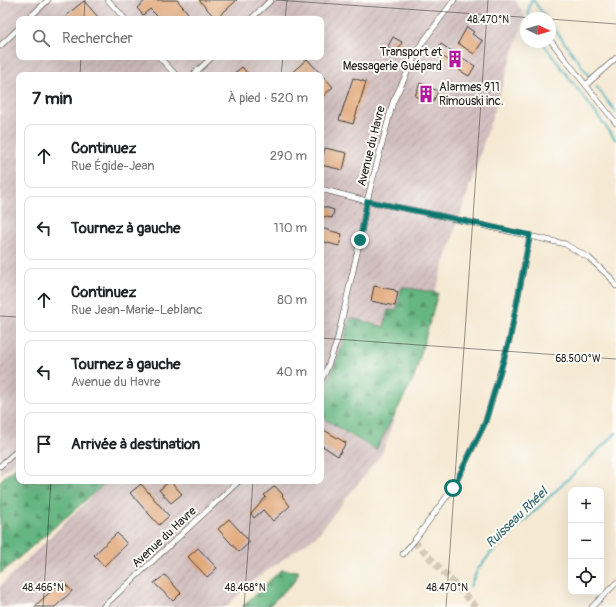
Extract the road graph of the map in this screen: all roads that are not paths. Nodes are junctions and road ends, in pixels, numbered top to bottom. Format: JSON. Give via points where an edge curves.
{"nodes":[{"id":1,"x":48,"y":0,"type":"edge"},
{"id":2,"x":108,"y":0,"type":"edge"},
{"id":3,"x":271,"y":0,"type":"edge"},
{"id":4,"x":454,"y":0,"type":"edge"},
{"id":5,"x":31,"y":16,"type":"edge"},
{"id":6,"x":122,"y":16,"type":"edge"},
{"id":7,"x":254,"y":16,"type":"edge"},
{"id":8,"x":16,"y":31,"type":"edge"},
{"id":9,"x":0,"y":46,"type":"edge"},
{"id":10,"x":556,"y":48,"type":"edge"},
{"id":11,"x":616,"y":58,"type":"edge"},
{"id":12,"x":162,"y":60,"type":"edge"},
{"id":13,"x":209,"y":60,"type":"edge"},
{"id":14,"x":173,"y":72,"type":"edge"},
{"id":15,"x":196,"y":72,"type":"edge"},
{"id":16,"x":586,"y":85,"type":"junction"},
{"id":17,"x":616,"y":123,"type":"edge"},
{"id":18,"x":324,"y":190,"type":"edge"},
{"id":19,"x":367,"y":201,"type":"junction"},
{"id":20,"x":530,"y":235,"type":"junction"},
{"id":21,"x":616,"y":286,"type":"edge"},
{"id":22,"x":324,"y":375,"type":"edge"},
{"id":23,"x":16,"y":452,"type":"edge"},
{"id":24,"x":0,"y":466,"type":"edge"},
{"id":25,"x":236,"y":484,"type":"edge"},
{"id":26,"x":402,"y":554,"type":"dead end"},
{"id":27,"x":616,"y":583,"type":"edge"},
{"id":28,"x":103,"y":607,"type":"edge"},
{"id":29,"x":592,"y":607,"type":"edge"}],
"edges":[{"from":1,"to":5,"type":"street"},
{"from":2,"to":6,"type":"street"},
{"from":3,"to":7,"type":"street"},
{"from":4,"to":19,"type":"street","name":"Avenue du Havre","via":[[420,46],[392,102]]},
{"from":8,"to":9,"type":"street"},
{"from":10,"to":16,"type":"street"},
{"from":11,"to":16,"type":"street"},
{"from":12,"to":14,"type":"street"},
{"from":13,"to":15,"type":"street"},
{"from":16,"to":17,"type":"street"},
{"from":18,"to":19,"type":"street"},
{"from":19,"to":20,"type":"street"},
{"from":19,"to":22,"type":"street","name":"Avenue du Havre","via":[[337,341]]},
{"from":20,"to":21,"type":"street","via":[[565,244],[589,258]]},
{"from":20,"to":26,"type":"street","via":[[510,338],[485,423],[453,488],[414,542]]},
{"from":23,"to":24,"type":"street"},
{"from":25,"to":28,"type":"street","name":"Avenue du Havre"},
{"from":27,"to":29,"type":"street"}]}
